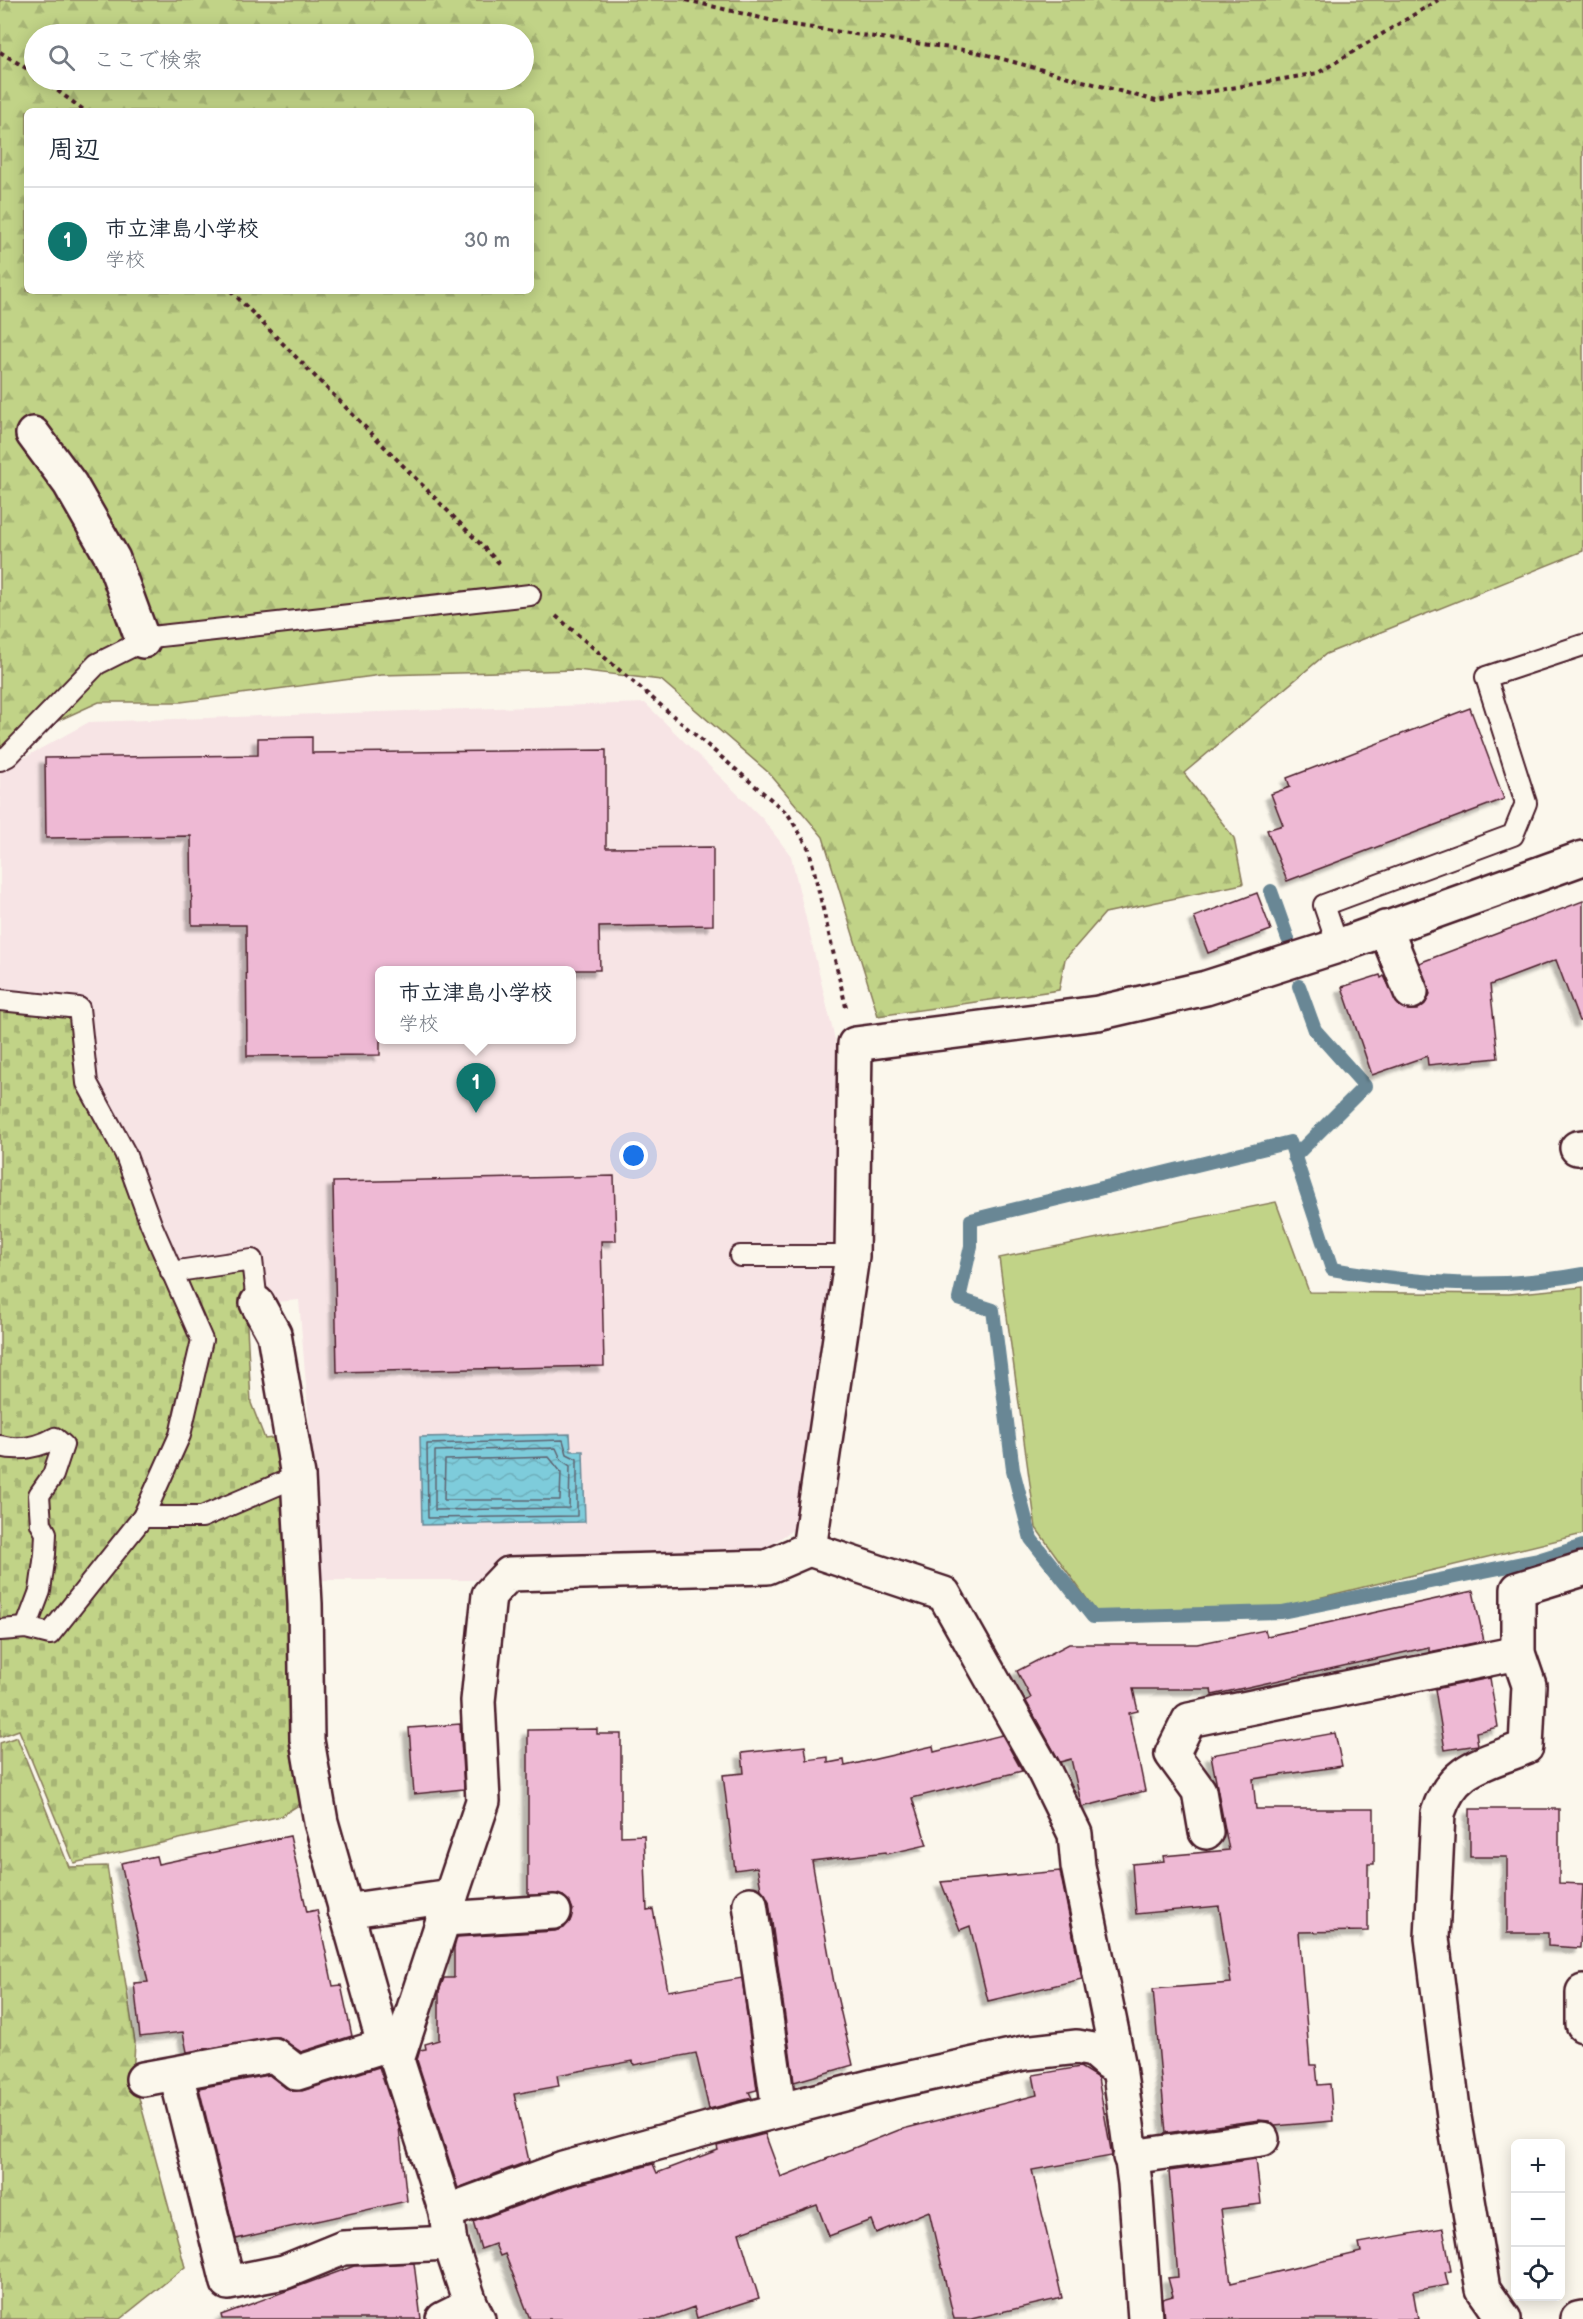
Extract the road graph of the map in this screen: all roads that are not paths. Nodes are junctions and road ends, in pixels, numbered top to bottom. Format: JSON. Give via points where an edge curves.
{"nodes":[{"id":1,"x":33,"y":435,"type":"dead end"},
{"id":2,"x":530,"y":595,"type":"road end"},
{"id":3,"x":143,"y":641,"type":"junction"},
{"id":4,"x":1583,"y":645,"type":"edge"},
{"id":5,"x":0,"y":760,"type":"edge"},
{"id":6,"x":1583,"y":858,"type":"edge"},
{"id":7,"x":1384,"y":928,"type":"junction"},
{"id":8,"x":1338,"y":946,"type":"junction"},
{"id":9,"x":1411,"y":992,"type":"dead end"},
{"id":10,"x":0,"y":999,"type":"edge"},
{"id":11,"x":740,"y":1256,"type":"dead end"},
{"id":12,"x":852,"y":1256,"type":"junction"},
{"id":13,"x":171,"y":1272,"type":"junction"},
{"id":14,"x":257,"y":1303,"type":"joint"},
{"id":15,"x":0,"y":1446,"type":"edge"},
{"id":16,"x":298,"y":1476,"type":"junction"},
{"id":17,"x":143,"y":1517,"type":"junction"},
{"id":18,"x":809,"y":1549,"type":"junction"},
{"id":19,"x":1583,"y":1569,"type":"edge"},
{"id":20,"x":26,"y":1628,"type":"junction"},
{"id":21,"x":0,"y":1630,"type":"edge"},
{"id":22,"x":1518,"y":1653,"type":"junction"},
{"id":23,"x":1206,"y":1833,"type":"dead end"},
{"id":24,"x":750,"y":1904,"type":"dead end"},
{"id":25,"x":447,"y":1907,"type":"junction"},
{"id":26,"x":345,"y":1911,"type":"junction"},
{"id":27,"x":554,"y":1912,"type":"dead end"},
{"id":28,"x":1583,"y":1992,"type":"edge"},
{"id":29,"x":1583,"y":2025,"type":"edge"},
{"id":30,"x":393,"y":2052,"type":"junction"},
{"id":31,"x":1119,"y":2067,"type":"junction"},
{"id":32,"x":176,"y":2074,"type":"junction"},
{"id":33,"x":143,"y":2079,"type":"dead end"},
{"id":34,"x":779,"y":2110,"type":"junction"},
{"id":35,"x":1262,"y":2139,"type":"dead end"},
{"id":36,"x":1130,"y":2157,"type":"junction"},
{"id":37,"x":448,"y":2227,"type":"junction"},
{"id":38,"x":464,"y":2314,"type":"edge"},
{"id":39,"x":1583,"y":2318,"type":"edge"},
{"id":40,"x":1145,"y":2319,"type":"edge"},
{"id":41,"x":1504,"y":2319,"type":"edge"},
{"id":42,"x":1578,"y":2319,"type":"edge"}],
"edges":[{"from":1,"to":3,"type":"street","via":[[70,483],[113,559]]},
{"from":2,"to":3,"type":"lane","via":[[151,637]]},
{"from":3,"to":5,"type":"lane","via":[[97,664]]},
{"from":4,"to":8,"type":"lane","via":[[1486,677],[1526,803],[1513,835],[1324,905]]},
{"from":6,"to":7,"type":"street"},
{"from":7,"to":8,"type":"street"},
{"from":7,"to":9,"type":"street"},
{"from":8,"to":12,"type":"street","via":[[1206,988],[1098,1013],[855,1044]]},
{"from":10,"to":13,"type":"lane","via":[[79,1008],[87,1083],[125,1153]]},
{"from":11,"to":12,"type":"lane"},
{"from":12,"to":18,"type":"street"},
{"from":13,"to":14,"type":"lane","via":[[252,1260]]},
{"from":13,"to":17,"type":"lane","via":[[202,1340],[180,1434]]},
{"from":14,"to":16,"type":"street","via":[[274,1334]]},
{"from":15,"to":20,"type":"lane","via":[[14,1450],[39,1447],[55,1438],[63,1445],[53,1475],[39,1495],[41,1524],[46,1533],[45,1554],[40,1591]]},
{"from":16,"to":17,"type":"lane","via":[[202,1517]]},
{"from":16,"to":26,"type":"street","via":[[307,1740],[321,1822]]},
{"from":17,"to":20,"type":"lane","via":[[50,1634]]},
{"from":18,"to":25,"type":"street","via":[[767,1567],[509,1574],[498,1583],[489,1594],[477,1701],[483,1802]]},
{"from":18,"to":31,"type":"street","via":[[944,1594],[1076,1834],[1078,1866]]},
{"from":19,"to":22,"type":"street","via":[[1518,1589]]},
{"from":20,"to":21,"type":"lane"},
{"from":22,"to":23,"type":"street","via":[[1189,1720],[1172,1754],[1199,1791]]},
{"from":22,"to":41,"type":"street","via":[[1529,1685],[1526,1747],[1456,1778],[1443,1796],[1437,1813],[1432,1938],[1454,2116],[1483,2289]]},
{"from":24,"to":34,"type":"street"},
{"from":25,"to":26,"type":"street"},
{"from":25,"to":27,"type":"street"},
{"from":25,"to":30,"type":"street"},
{"from":26,"to":30,"type":"street","via":[[380,2030]]},
{"from":28,"to":29,"type":"street"},
{"from":30,"to":32,"type":"street","via":[[297,2073],[274,2055]]},
{"from":30,"to":37,"type":"street"},
{"from":31,"to":34,"type":"street","via":[[1093,2050],[1077,2047],[1024,2053]]},
{"from":31,"to":36,"type":"street"},
{"from":32,"to":33,"type":"street"},
{"from":32,"to":37,"type":"street","via":[[228,2283],[284,2272],[343,2248]]},
{"from":34,"to":37,"type":"street","via":[[563,2169]]},
{"from":35,"to":36,"type":"street"},
{"from":36,"to":40,"type":"street"},
{"from":37,"to":38,"type":"street"},
{"from":39,"to":42,"type":"street"}]}
